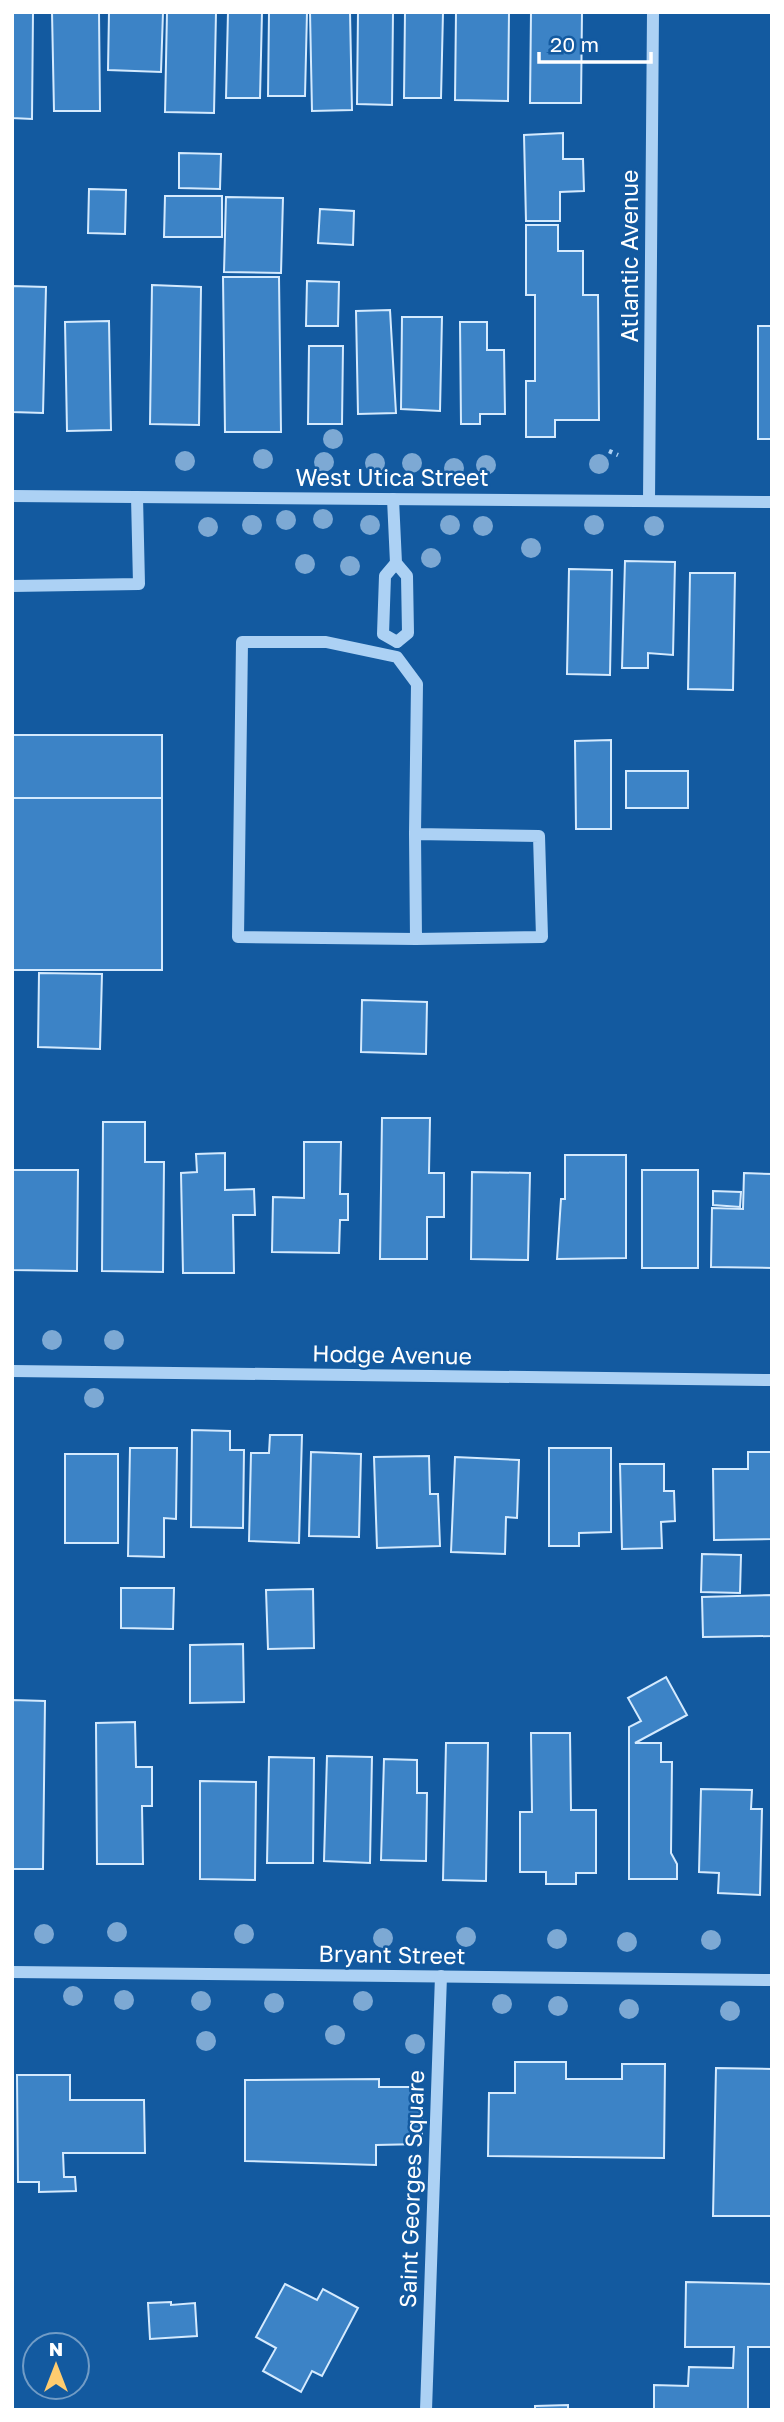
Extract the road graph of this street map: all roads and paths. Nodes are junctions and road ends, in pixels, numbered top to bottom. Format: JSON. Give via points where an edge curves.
{"nodes":[{"id":1,"x":653,"y":12,"type":"edge"},
{"id":2,"x":610,"y":451,"type":"dead end"},
{"id":3,"x":618,"y":455,"type":"dead end"},
{"id":4,"x":12,"y":496,"type":"edge"},
{"id":5,"x":137,"y":497,"type":"junction"},
{"id":6,"x":393,"y":499,"type":"junction"},
{"id":7,"x":649,"y":501,"type":"junction"},
{"id":8,"x":772,"y":502,"type":"edge"},
{"id":9,"x":396,"y":563,"type":"junction"},
{"id":10,"x":12,"y":586,"type":"edge"},
{"id":11,"x":397,"y":642,"type":"junction"},
{"id":12,"x":397,"y":657,"type":"junction"},
{"id":13,"x":415,"y":834,"type":"junction"},
{"id":14,"x":416,"y":939,"type":"junction"},
{"id":15,"x":12,"y":1371,"type":"edge"},
{"id":16,"x":772,"y":1380,"type":"edge"},
{"id":17,"x":12,"y":1972,"type":"edge"},
{"id":18,"x":442,"y":1976,"type":"junction"},
{"id":19,"x":772,"y":1980,"type":"edge"},
{"id":20,"x":423,"y":2407,"type":"edge"}],
"edges":[{"from":1,"to":7,"type":"street","name":"Atlantic Avenue"},
{"from":2,"to":3,"type":"path"},
{"from":4,"to":5,"type":"street","name":"West Utica Street"},
{"from":5,"to":6,"type":"street","name":"West Utica Street"},
{"from":5,"to":10,"type":"street","via":[[139,584]]},
{"from":6,"to":7,"type":"street","name":"West Utica Street"},
{"from":6,"to":9,"type":"street"},
{"from":7,"to":8,"type":"street","name":"West Utica Street"},
{"from":9,"to":11,"type":"street","via":[[407,576],[408,633]]},
{"from":9,"to":11,"type":"street","via":[[385,576],[383,634]]},
{"from":11,"to":12,"type":"street"},
{"from":12,"to":13,"type":"street","via":[[417,684]]},
{"from":12,"to":14,"type":"street","via":[[326,642],[242,642],[238,937]]},
{"from":13,"to":14,"type":"street"},
{"from":13,"to":14,"type":"street","via":[[539,836],[542,937]]},
{"from":15,"to":16,"type":"street","name":"Hodge Avenue"},
{"from":17,"to":18,"type":"street","name":"Bryant Street"},
{"from":18,"to":19,"type":"street","name":"Bryant Street"},
{"from":18,"to":20,"type":"street","name":"Saint Georges Square"}]}
